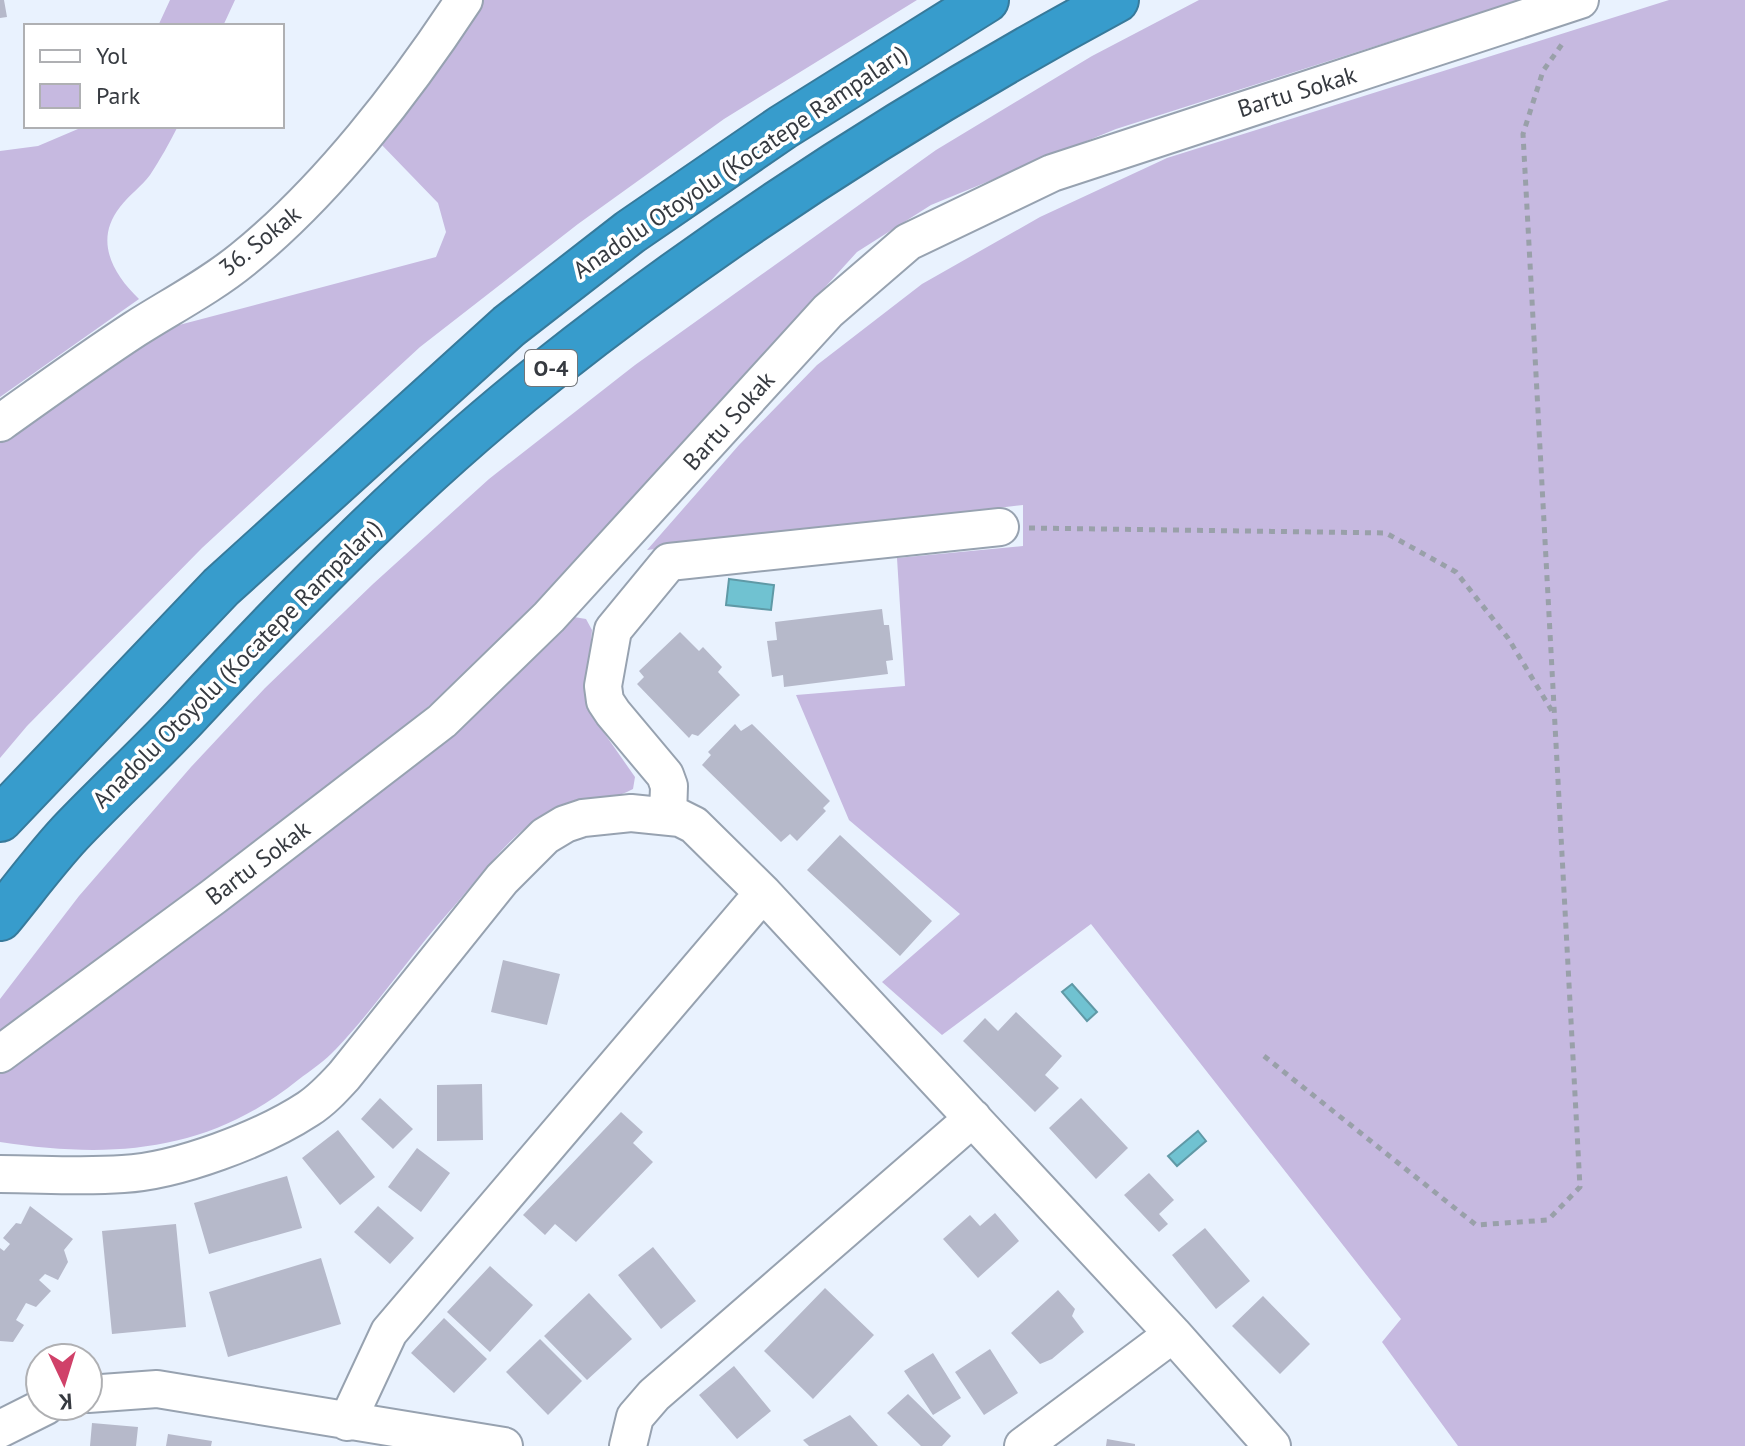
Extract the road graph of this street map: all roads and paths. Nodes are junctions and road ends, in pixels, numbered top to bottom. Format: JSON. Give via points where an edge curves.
{"nodes":[{"id":1,"x":464,"y":0,"type":"edge"},
{"id":2,"x":986,"y":0,"type":"edge"},
{"id":3,"x":1116,"y":0,"type":"edge"},
{"id":4,"x":1580,"y":0,"type":"edge"},
{"id":5,"x":1569,"y":35,"type":"dead end"},
{"id":6,"x":0,"y":423,"type":"edge"},
{"id":7,"x":1000,"y":527,"type":"joint"},
{"id":8,"x":587,"y":575,"type":"junction"},
{"id":9,"x":627,"y":613,"type":"junction"},
{"id":10,"x":1554,"y":714,"type":"junction"},
{"id":11,"x":8,"y":809,"type":"edge"},
{"id":12,"x":668,"y":816,"type":"junction"},
{"id":13,"x":763,"y":893,"type":"junction"},
{"id":14,"x":0,"y":918,"type":"edge"},
{"id":15,"x":0,"y":1054,"type":"edge"},
{"id":16,"x":1264,"y":1056,"type":"dead end"},
{"id":17,"x":973,"y":1118,"type":"junction"},
{"id":18,"x":0,"y":1174,"type":"edge"},
{"id":19,"x":1173,"y":1334,"type":"junction"},
{"id":20,"x":104,"y":1393,"type":"edge"},
{"id":21,"x":24,"y":1417,"type":"edge"},
{"id":22,"x":0,"y":1429,"type":"edge"},
{"id":23,"x":365,"y":1432,"type":"edge"},
{"id":24,"x":504,"y":1446,"type":"edge"},
{"id":25,"x":628,"y":1446,"type":"edge"},
{"id":26,"x":1023,"y":1446,"type":"edge"},
{"id":27,"x":1272,"y":1446,"type":"edge"}],
"edges":[{"from":1,"to":6,"type":"street","name":"36. Sokak","via":[[320,189],[283,225],[240,262],[71,370]]},
{"from":2,"to":11,"type":"highway","name":"Anadolu Otoyolu (Kocatepe Rampaları)","number":"O-4","via":[[630,232],[509,326],[221,587]]},
{"from":3,"to":14,"type":"highway","name":"Anadolu Otoyolu (Kocatepe Rampaları)","number":"O-4","via":[[828,167],[545,372],[390,508],[259,634],[67,837]]},
{"from":4,"to":8,"type":"street","name":"Bartu Sokak","via":[[1052,173],[908,242],[828,311]]},
{"from":5,"to":10,"type":"path","via":[[1543,71],[1523,134]]},
{"from":7,"to":9,"type":"street","via":[[669,562]]},
{"from":7,"to":10,"type":"path","via":[[1386,533],[1456,572],[1508,638]]},
{"from":8,"to":9,"type":"street"},
{"from":8,"to":15,"type":"street","name":"Bartu Sokak","via":[[442,721]]},
{"from":9,"to":12,"type":"street","via":[[609,645],[605,701],[665,775]]},
{"from":10,"to":16,"type":"path","via":[[1580,1187],[1548,1220],[1476,1225]]},
{"from":12,"to":13,"type":"street","via":[[694,825]]},
{"from":12,"to":18,"type":"street","via":[[595,816],[545,836],[502,879],[344,1076],[323,1098],[288,1120],[147,1171]]},
{"from":13,"to":17,"type":"street"},
{"from":13,"to":23,"type":"street","via":[[389,1332]]},
{"from":17,"to":19,"type":"street"},
{"from":17,"to":25,"type":"street","via":[[647,1401],[631,1425]]},
{"from":19,"to":26,"type":"street"},
{"from":19,"to":27,"type":"street"},
{"from":20,"to":23,"type":"street","via":[[157,1389]]},
{"from":21,"to":22,"type":"street"},
{"from":23,"to":24,"type":"street"}]}
